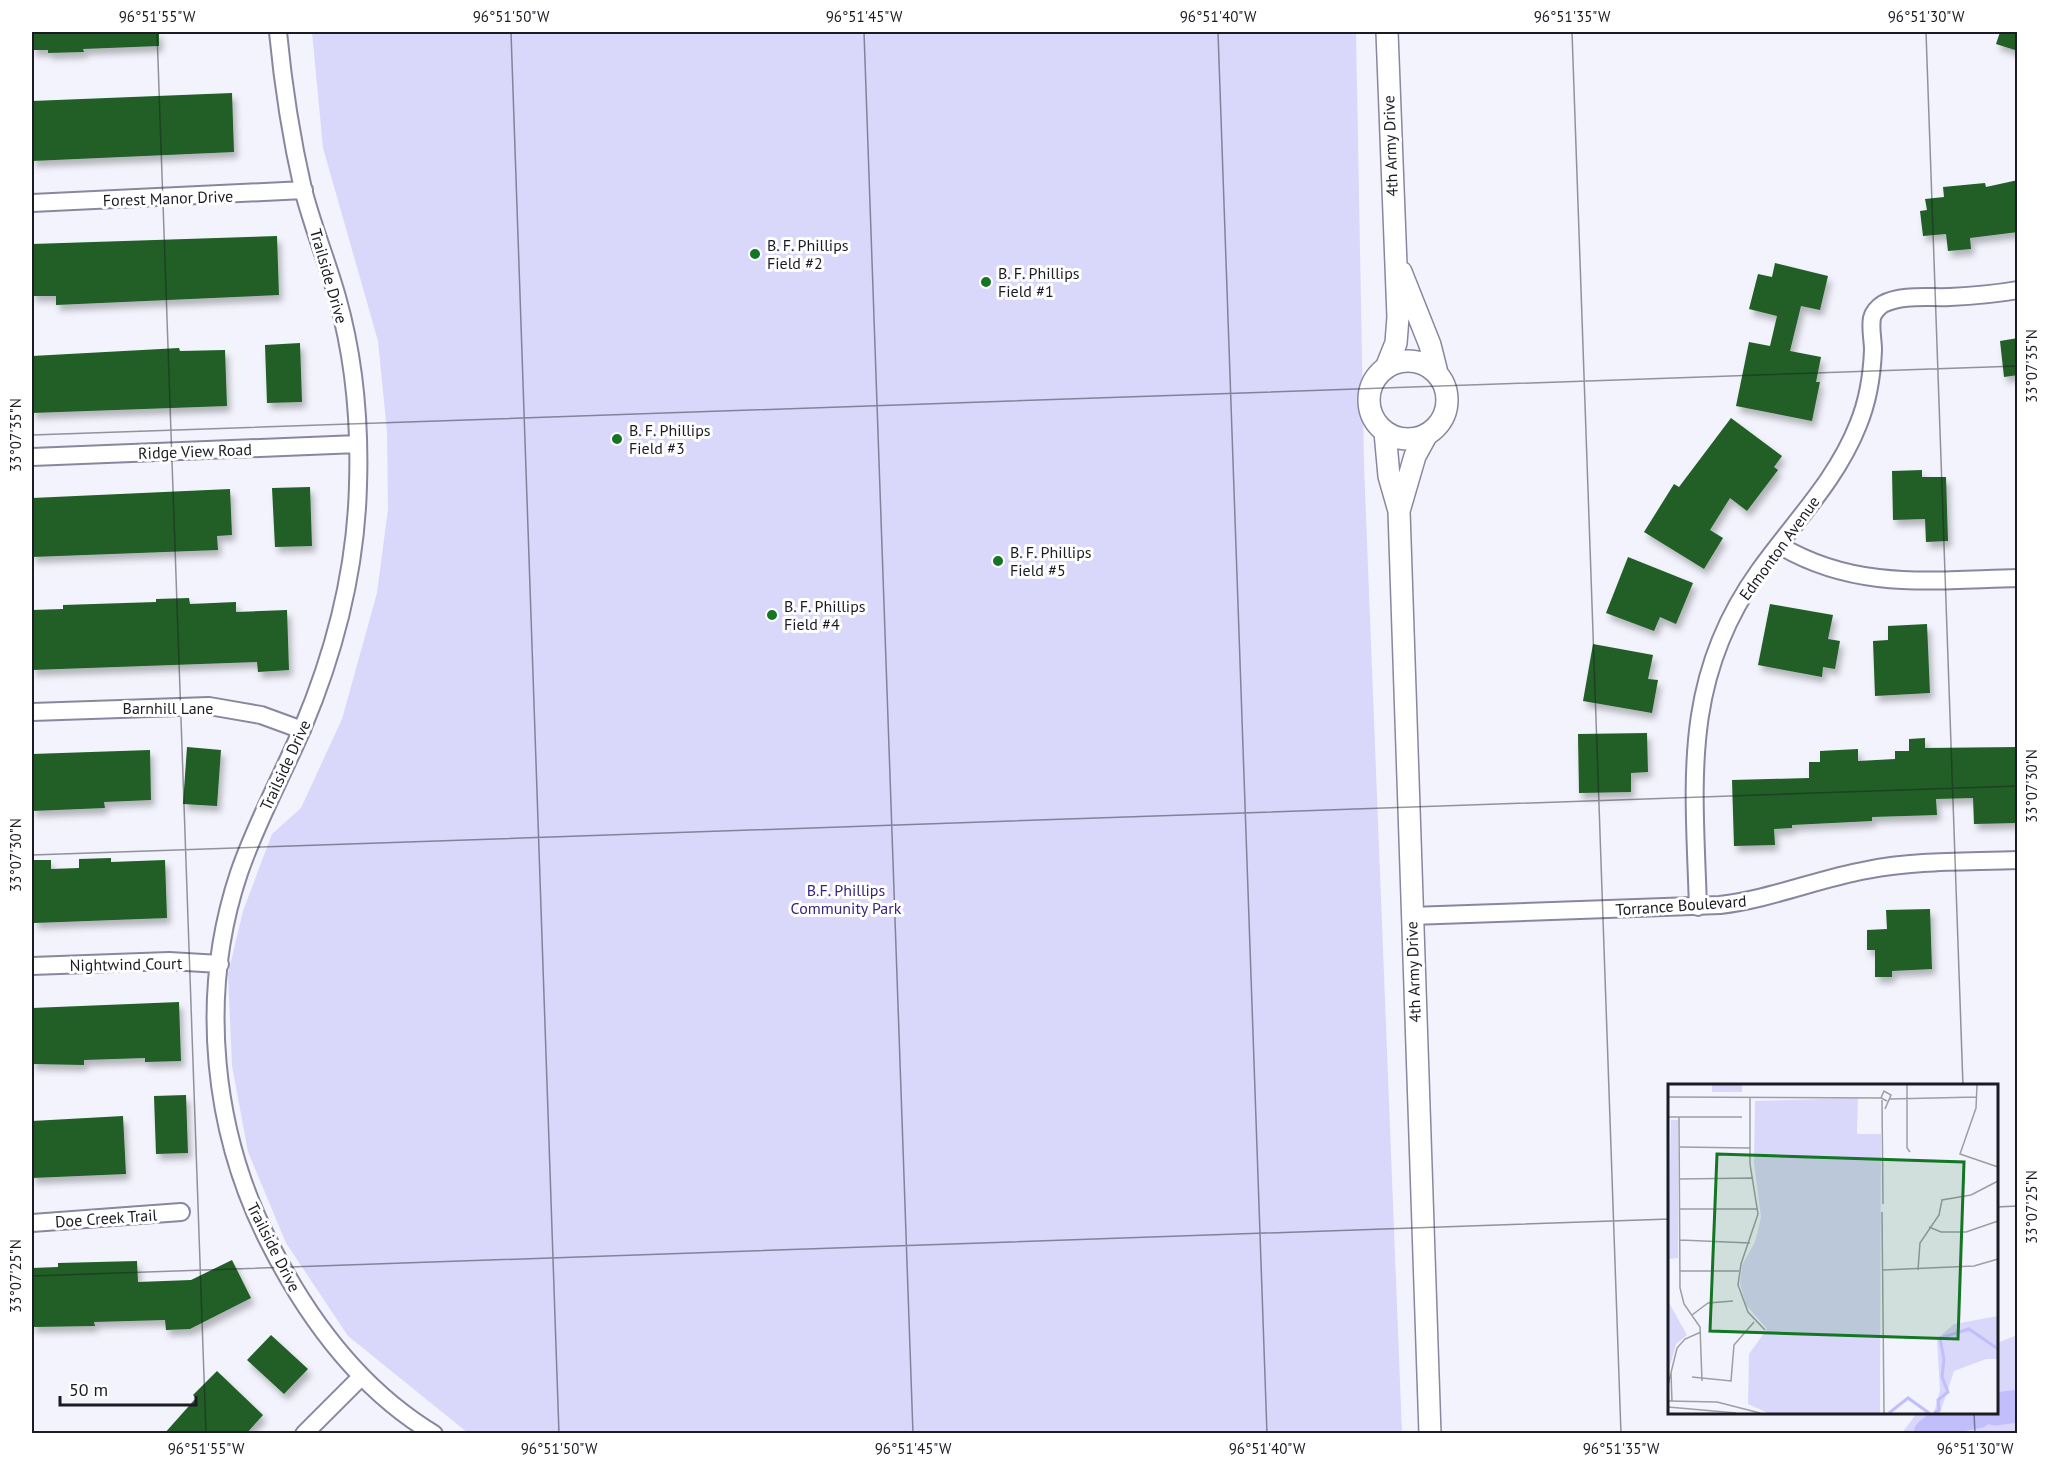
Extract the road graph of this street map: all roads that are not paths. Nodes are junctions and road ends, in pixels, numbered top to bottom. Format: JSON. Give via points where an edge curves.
{"nodes":[{"id":1,"x":278,"y":32,"type":"edge"},
{"id":2,"x":1387,"y":32,"type":"edge"},
{"id":3,"x":304,"y":190,"type":"junction"},
{"id":4,"x":32,"y":203,"type":"edge"},
{"id":5,"x":1396,"y":260,"type":"junction"},
{"id":6,"x":2018,"y":290,"type":"edge"},
{"id":7,"x":1386,"y":368,"type":"junction"},
{"id":8,"x":1437,"y":373,"type":"junction"},
{"id":9,"x":1385,"y":432,"type":"junction"},
{"id":10,"x":1427,"y":434,"type":"junction"},
{"id":11,"x":358,"y":444,"type":"junction"},
{"id":12,"x":32,"y":457,"type":"edge"},
{"id":13,"x":1399,"y":511,"type":"junction"},
{"id":14,"x":1779,"y":545,"type":"junction"},
{"id":15,"x":2018,"y":578,"type":"edge"},
{"id":16,"x":32,"y":712,"type":"edge"},
{"id":17,"x":302,"y":730,"type":"junction"},
{"id":18,"x":2018,"y":860,"type":"edge"},
{"id":19,"x":1698,"y":907,"type":"junction"},
{"id":20,"x":1411,"y":916,"type":"junction"},
{"id":21,"x":220,"y":964,"type":"junction"},
{"id":22,"x":32,"y":966,"type":"edge"},
{"id":23,"x":181,"y":1212,"type":"dead end"},
{"id":24,"x":32,"y":1222,"type":"edge"},
{"id":25,"x":361,"y":1377,"type":"junction"},
{"id":26,"x":304,"y":1434,"type":"edge"},
{"id":27,"x":434,"y":1434,"type":"edge"},
{"id":28,"x":1430,"y":1434,"type":"edge"}],
"edges":[{"from":1,"to":3,"type":"street","name":"Trailside Drive"},
{"from":2,"to":5,"type":"street","name":"4th Army Drive"},
{"from":3,"to":4,"type":"street","name":"Forest Manor Drive"},
{"from":3,"to":11,"type":"street","name":"Trailside Drive","via":[[338,298]]},
{"from":5,"to":7,"type":"street","name":"4th Army Drive","via":[[1396,343]]},
{"from":5,"to":8,"type":"street","name":"4th Army Drive"},
{"from":6,"to":14,"type":"street","name":"Edmonton Avenue","via":[[1900,298],[1881,305],[1872,316],[1869,386],[1853,438],[1835,471]]},
{"from":7,"to":8,"type":"street","via":[[1407,361]]},
{"from":7,"to":9,"type":"street","name":"4th Army Drive","via":[[1378,375],[1369,396],[1374,419]]},
{"from":8,"to":10,"type":"street","name":"4th Army Drive","via":[[1447,406],[1437,427]]},
{"from":9,"to":10,"type":"street","via":[[1413,439]]},
{"from":9,"to":13,"type":"street","name":"4th Army Drive","via":[[1389,476]]},
{"from":10,"to":13,"type":"street","name":"4th Army Drive","via":[[1411,466]]},
{"from":11,"to":12,"type":"street","name":"Ridge View Road"},
{"from":11,"to":17,"type":"street","name":"Trailside Drive","via":[[349,576],[322,679]]},
{"from":13,"to":20,"type":"street","name":"4th Army Drive"},
{"from":14,"to":15,"type":"street","via":[[1821,566],[1880,580]]},
{"from":14,"to":19,"type":"street","name":"Edmonton Avenue","via":[[1732,614],[1714,654],[1702,697],[1694,770]]},
{"from":16,"to":17,"type":"street","name":"Barnhill Lane","via":[[209,706],[261,715]]},
{"from":17,"to":21,"type":"street","name":"Trailside Drive","via":[[238,876]]},
{"from":18,"to":19,"type":"street","name":"Torrance Boulevard","via":[[1884,867],[1763,898]]},
{"from":19,"to":20,"type":"street","name":"Torrance Boulevard"},
{"from":20,"to":28,"type":"street","name":"4th Army Drive"},
{"from":21,"to":22,"type":"street","name":"Nightwind Court"},
{"from":21,"to":25,"type":"street","name":"Trailside Drive","via":[[215,1029],[219,1075],[235,1158],[246,1192],[303,1303]]},
{"from":23,"to":24,"type":"street","name":"Doe Creek Trail"},
{"from":25,"to":26,"type":"street"},
{"from":25,"to":27,"type":"street","name":"Trailside Drive","via":[[406,1417]]}]}
